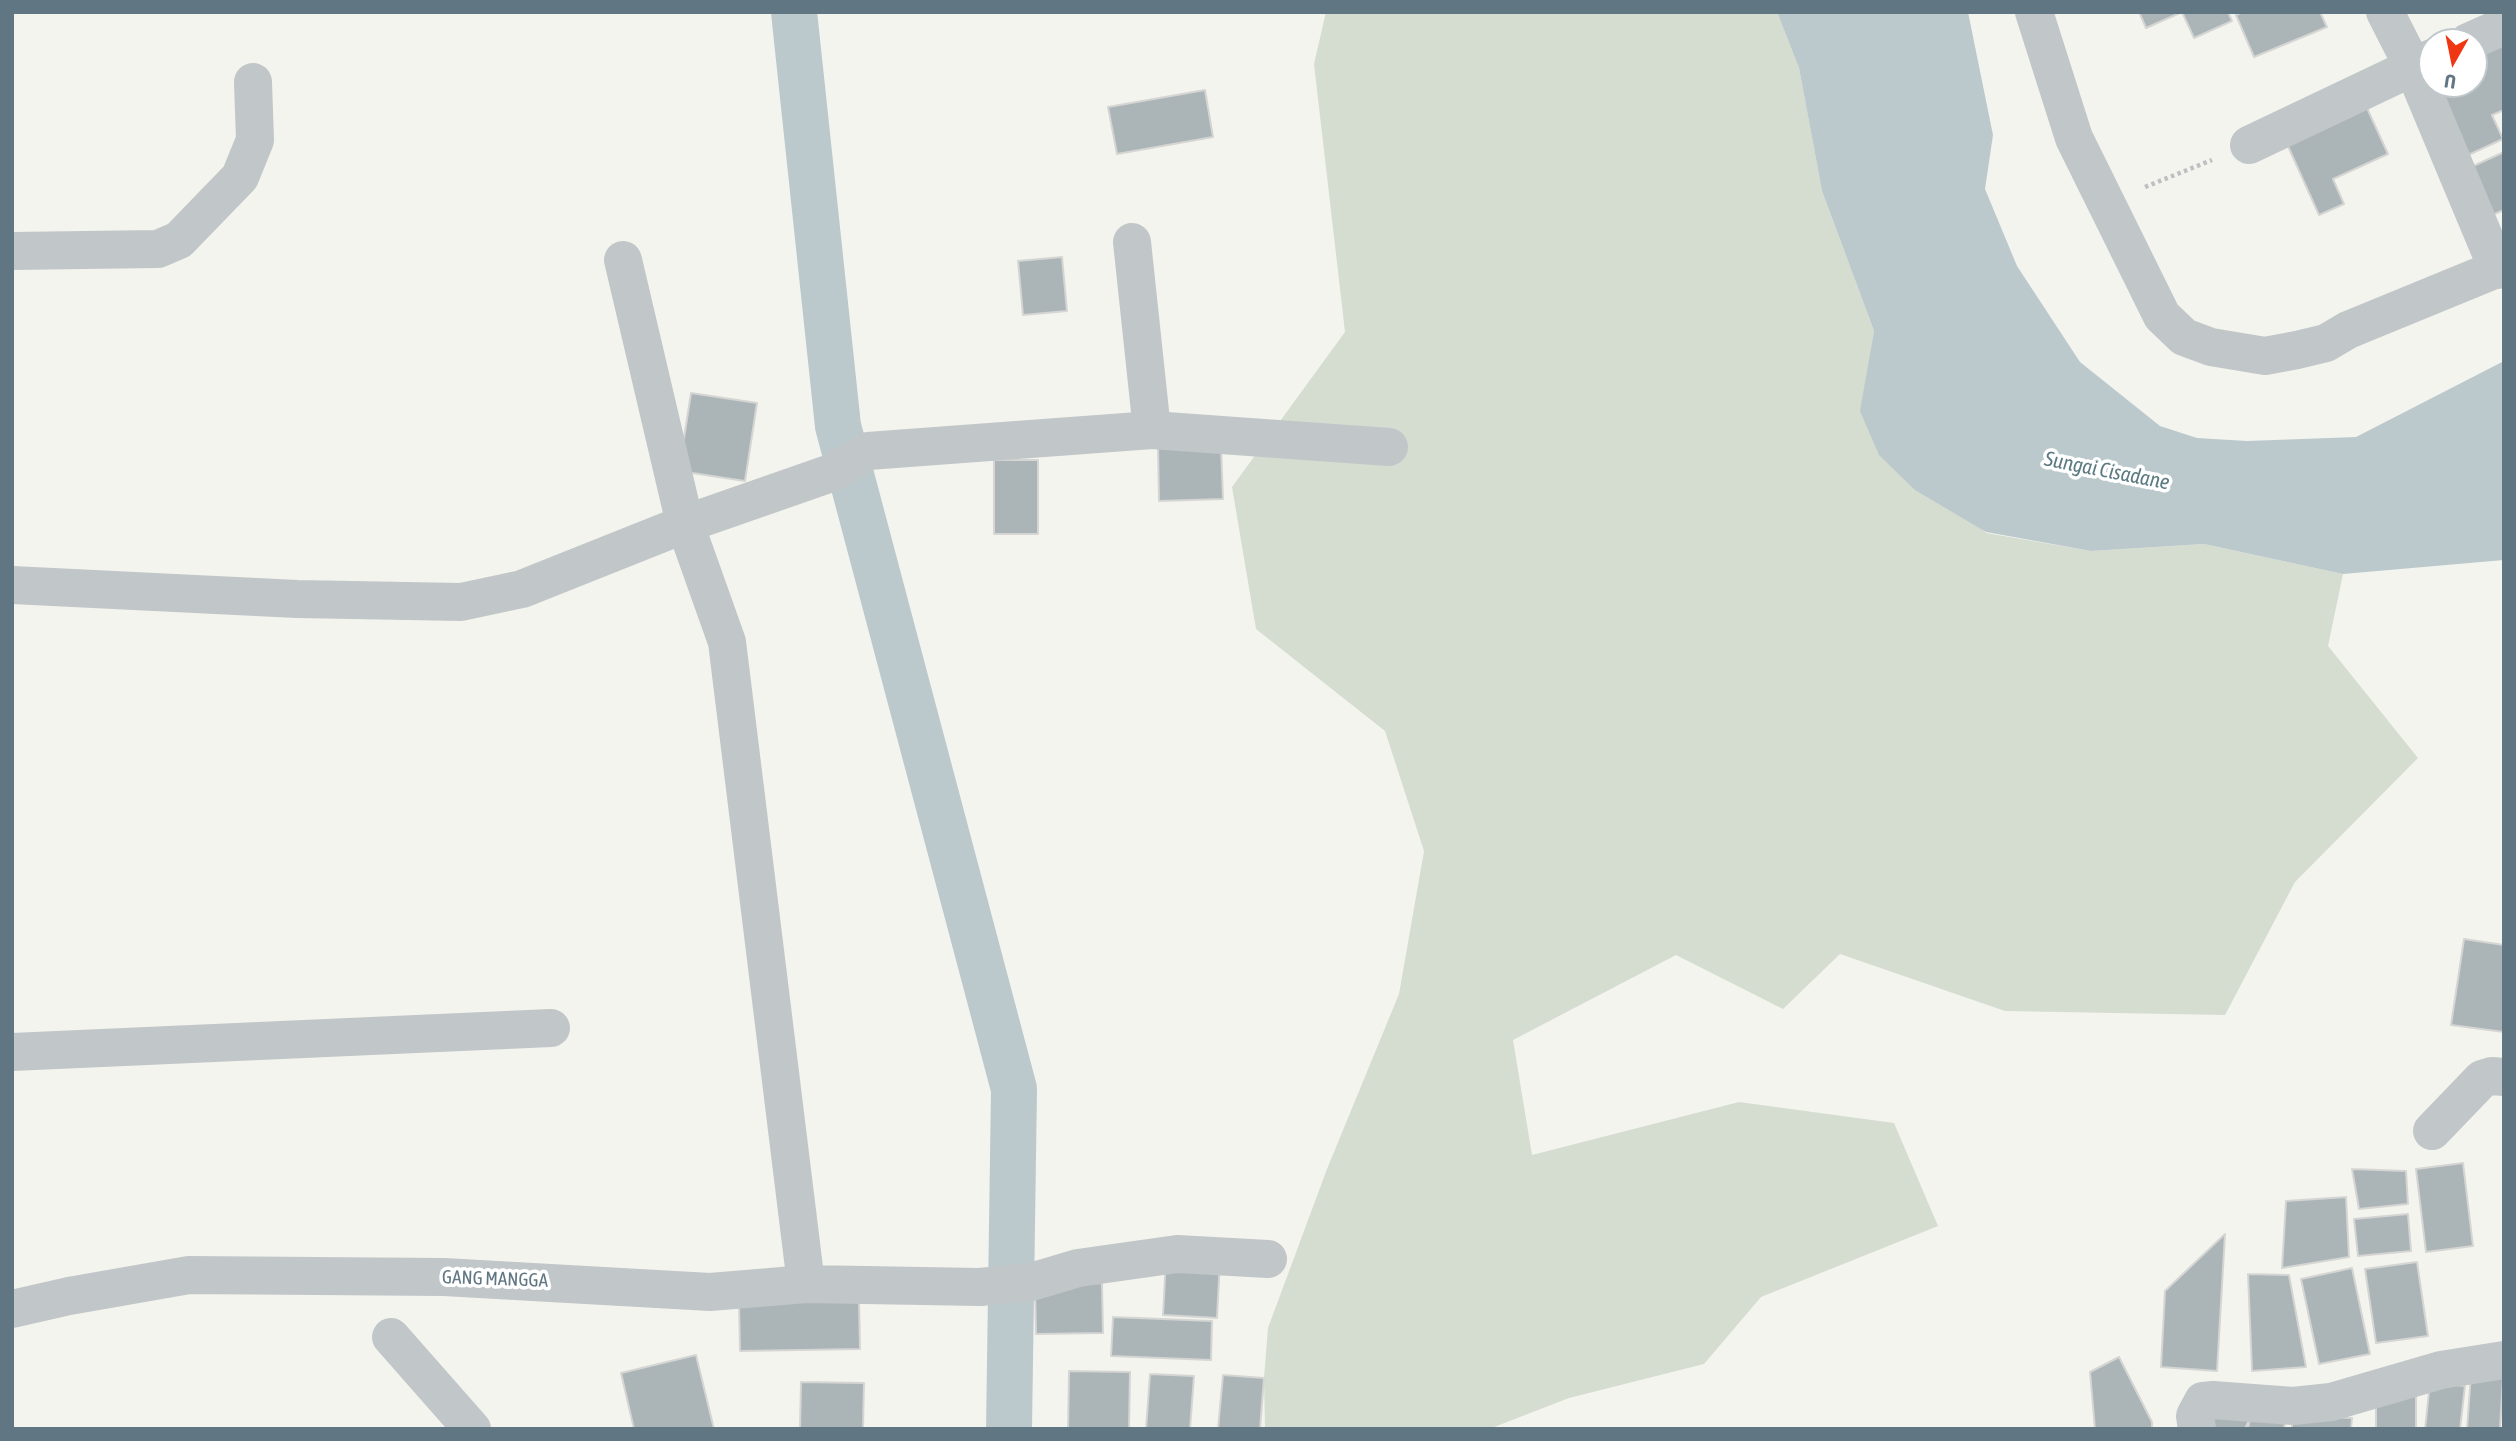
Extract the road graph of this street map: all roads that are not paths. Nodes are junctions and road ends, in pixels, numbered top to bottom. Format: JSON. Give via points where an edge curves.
{"nodes":[{"id":1,"x":2034,"y":12,"type":"edge"},
{"id":2,"x":2385,"y":12,"type":"edge"},
{"id":3,"x":2504,"y":26,"type":"edge"},
{"id":4,"x":2488,"y":33,"type":"edge"},
{"id":5,"x":2418,"y":57,"type":"edge"},
{"id":6,"x":2418,"y":65,"type":"edge"},
{"id":7,"x":253,"y":82,"type":"dead end"},
{"id":8,"x":2435,"y":98,"type":"edge"},
{"id":9,"x":2249,"y":145,"type":"road end"},
{"id":10,"x":1132,"y":243,"type":"dead end"},
{"id":11,"x":12,"y":251,"type":"edge"},
{"id":12,"x":623,"y":260,"type":"dead end"},
{"id":13,"x":2501,"y":268,"type":"edge"},
{"id":14,"x":1152,"y":430,"type":"junction"},
{"id":15,"x":1389,"y":447,"type":"dead end"},
{"id":16,"x":685,"y":524,"type":"junction"},
{"id":17,"x":12,"y":585,"type":"edge"},
{"id":18,"x":551,"y":1028,"type":"dead end"},
{"id":19,"x":12,"y":1052,"type":"edge"},
{"id":20,"x":2504,"y":1077,"type":"edge"},
{"id":21,"x":2432,"y":1131,"type":"dead end"},
{"id":22,"x":1268,"y":1259,"type":"dead end"},
{"id":23,"x":806,"y":1284,"type":"junction"},
{"id":24,"x":12,"y":1309,"type":"edge"},
{"id":25,"x":391,"y":1337,"type":"dead end"},
{"id":26,"x":2504,"y":1360,"type":"edge"},
{"id":27,"x":472,"y":1429,"type":"edge"},
{"id":28,"x":2197,"y":1429,"type":"edge"}],
"edges":[{"from":1,"to":13,"type":"street","via":[[2074,138],[2162,316],[2184,337],[2211,347],[2265,356],[2326,343]]},
{"from":2,"to":5,"type":"street"},
{"from":3,"to":4,"type":"street"},
{"from":6,"to":9,"type":"street"},
{"from":7,"to":11,"type":"street","via":[[255,140],[240,177],[179,240],[158,249]]},
{"from":8,"to":13,"type":"street"},
{"from":10,"to":14,"type":"street"},
{"from":12,"to":16,"type":"street"},
{"from":14,"to":15,"type":"street"},
{"from":14,"to":16,"type":"street","via":[[868,451],[834,472]]},
{"from":16,"to":17,"type":"street","via":[[522,589],[461,602]]},
{"from":16,"to":23,"type":"street","via":[[727,642]]},
{"from":18,"to":19,"type":"street"},
{"from":20,"to":21,"type":"street","via":[[2482,1079]]},
{"from":22,"to":23,"type":"street","name":"GANG MANGGA","via":[[1177,1254],[980,1287]]},
{"from":23,"to":24,"type":"street","name":"GANG MANGGA","via":[[710,1292],[444,1277],[189,1275]]},
{"from":25,"to":27,"type":"street"},
{"from":26,"to":28,"type":"street","via":[[2441,1370],[2331,1402],[2293,1406],[2203,1401],[2194,1416]]}]}
